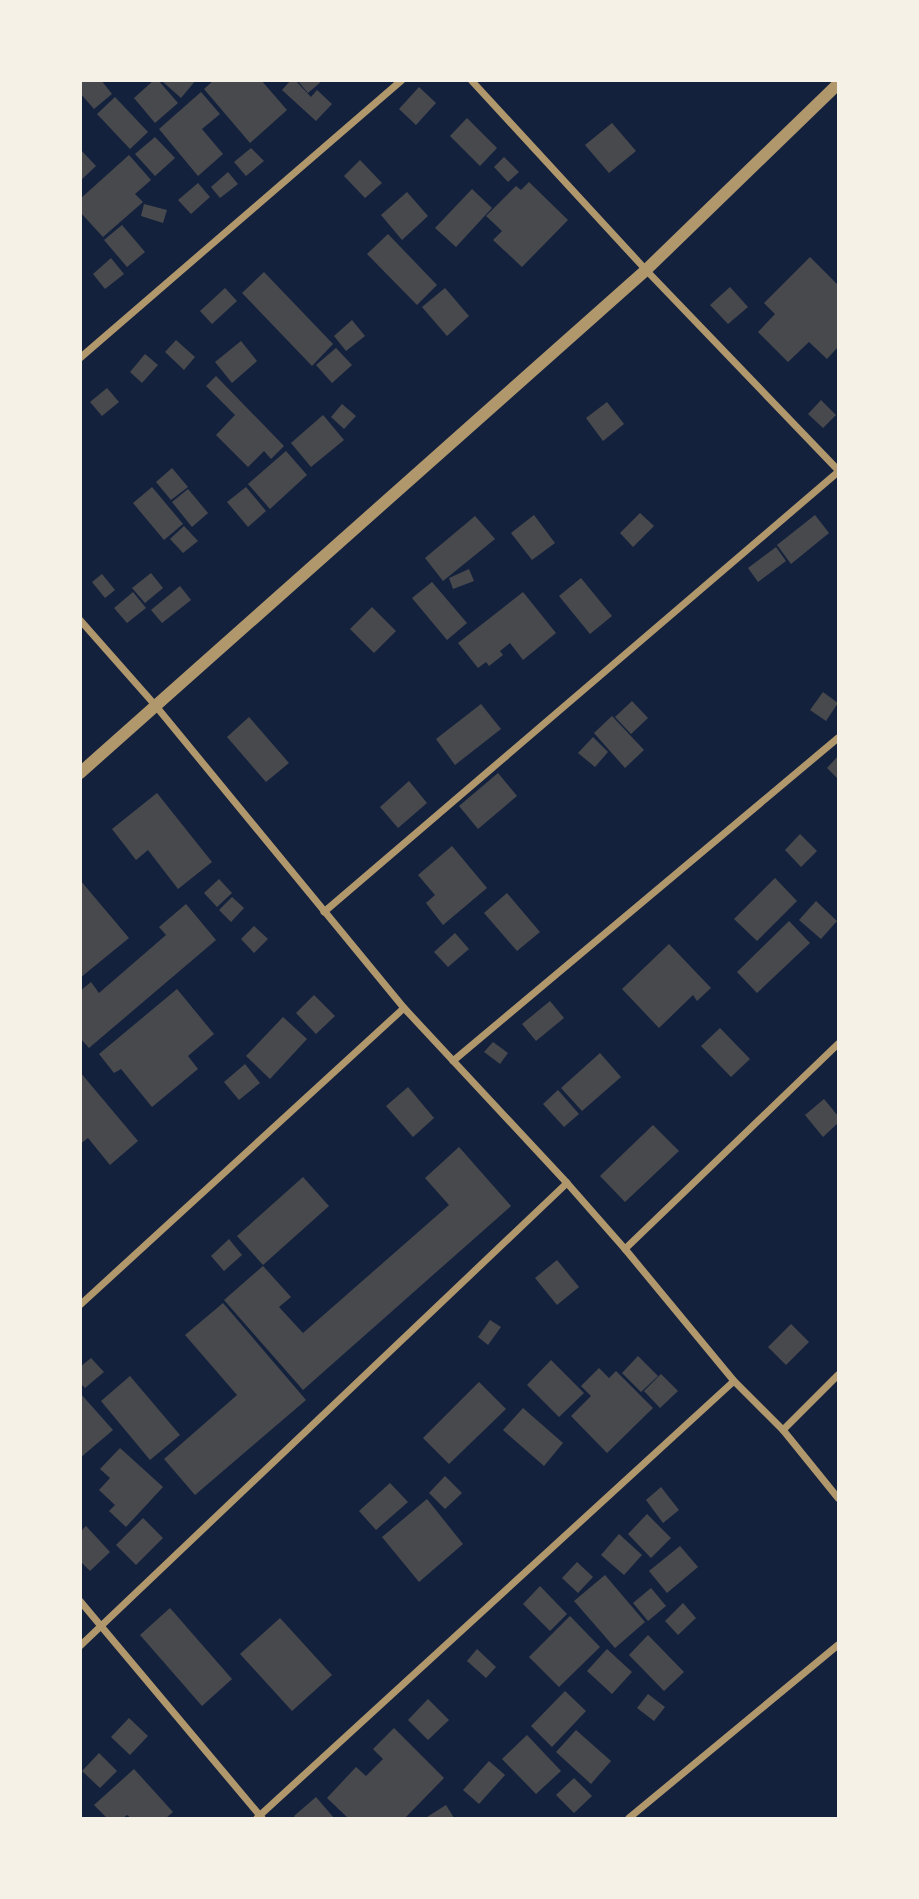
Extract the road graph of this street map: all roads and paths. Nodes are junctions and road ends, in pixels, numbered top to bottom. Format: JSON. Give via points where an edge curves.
{"nodes":[{"id":1,"x":402,"y":80,"type":"edge"},
{"id":2,"x":471,"y":80,"type":"edge"},
{"id":3,"x":838,"y":83,"type":"edge"},
{"id":4,"x":646,"y":270,"type":"junction"},
{"id":5,"x":80,"y":358,"type":"edge"},
{"id":6,"x":838,"y":471,"type":"edge"},
{"id":7,"x":80,"y":620,"type":"edge"},
{"id":8,"x":155,"y":705,"type":"junction"},
{"id":9,"x":838,"y":738,"type":"edge"},
{"id":10,"x":80,"y":773,"type":"edge"},
{"id":11,"x":324,"y":912,"type":"junction"},
{"id":12,"x":404,"y":1009,"type":"junction"},
{"id":13,"x":838,"y":1044,"type":"edge"},
{"id":14,"x":453,"y":1061,"type":"junction"},
{"id":15,"x":567,"y":1183,"type":"junction"},
{"id":16,"x":625,"y":1249,"type":"junction"},
{"id":17,"x":80,"y":1305,"type":"edge"},
{"id":18,"x":838,"y":1375,"type":"edge"},
{"id":19,"x":734,"y":1381,"type":"junction"},
{"id":20,"x":783,"y":1430,"type":"junction"},
{"id":21,"x":838,"y":1498,"type":"edge"},
{"id":22,"x":80,"y":1601,"type":"edge"},
{"id":23,"x":102,"y":1626,"type":"junction"},
{"id":24,"x":838,"y":1645,"type":"edge"},
{"id":25,"x":80,"y":1646,"type":"edge"},
{"id":26,"x":260,"y":1818,"type":"edge"},
{"id":27,"x":629,"y":1818,"type":"edge"}],
"edges":[{"from":1,"to":5,"type":"street"},
{"from":2,"to":4,"type":"street"},
{"from":3,"to":4,"type":"street"},
{"from":4,"to":6,"type":"street"},
{"from":4,"to":8,"type":"street"},
{"from":6,"to":11,"type":"street"},
{"from":7,"to":8,"type":"street"},
{"from":8,"to":10,"type":"street"},
{"from":8,"to":11,"type":"street"},
{"from":9,"to":14,"type":"street"},
{"from":11,"to":12,"type":"street"},
{"from":12,"to":14,"type":"street"},
{"from":12,"to":17,"type":"street"},
{"from":13,"to":16,"type":"street"},
{"from":14,"to":15,"type":"street"},
{"from":15,"to":16,"type":"street"},
{"from":15,"to":23,"type":"street"},
{"from":16,"to":19,"type":"street"},
{"from":18,"to":20,"type":"street"},
{"from":19,"to":20,"type":"street"},
{"from":19,"to":26,"type":"street"},
{"from":20,"to":21,"type":"street"},
{"from":22,"to":23,"type":"street"},
{"from":23,"to":25,"type":"street"},
{"from":23,"to":26,"type":"street"},
{"from":24,"to":27,"type":"street"}]}
